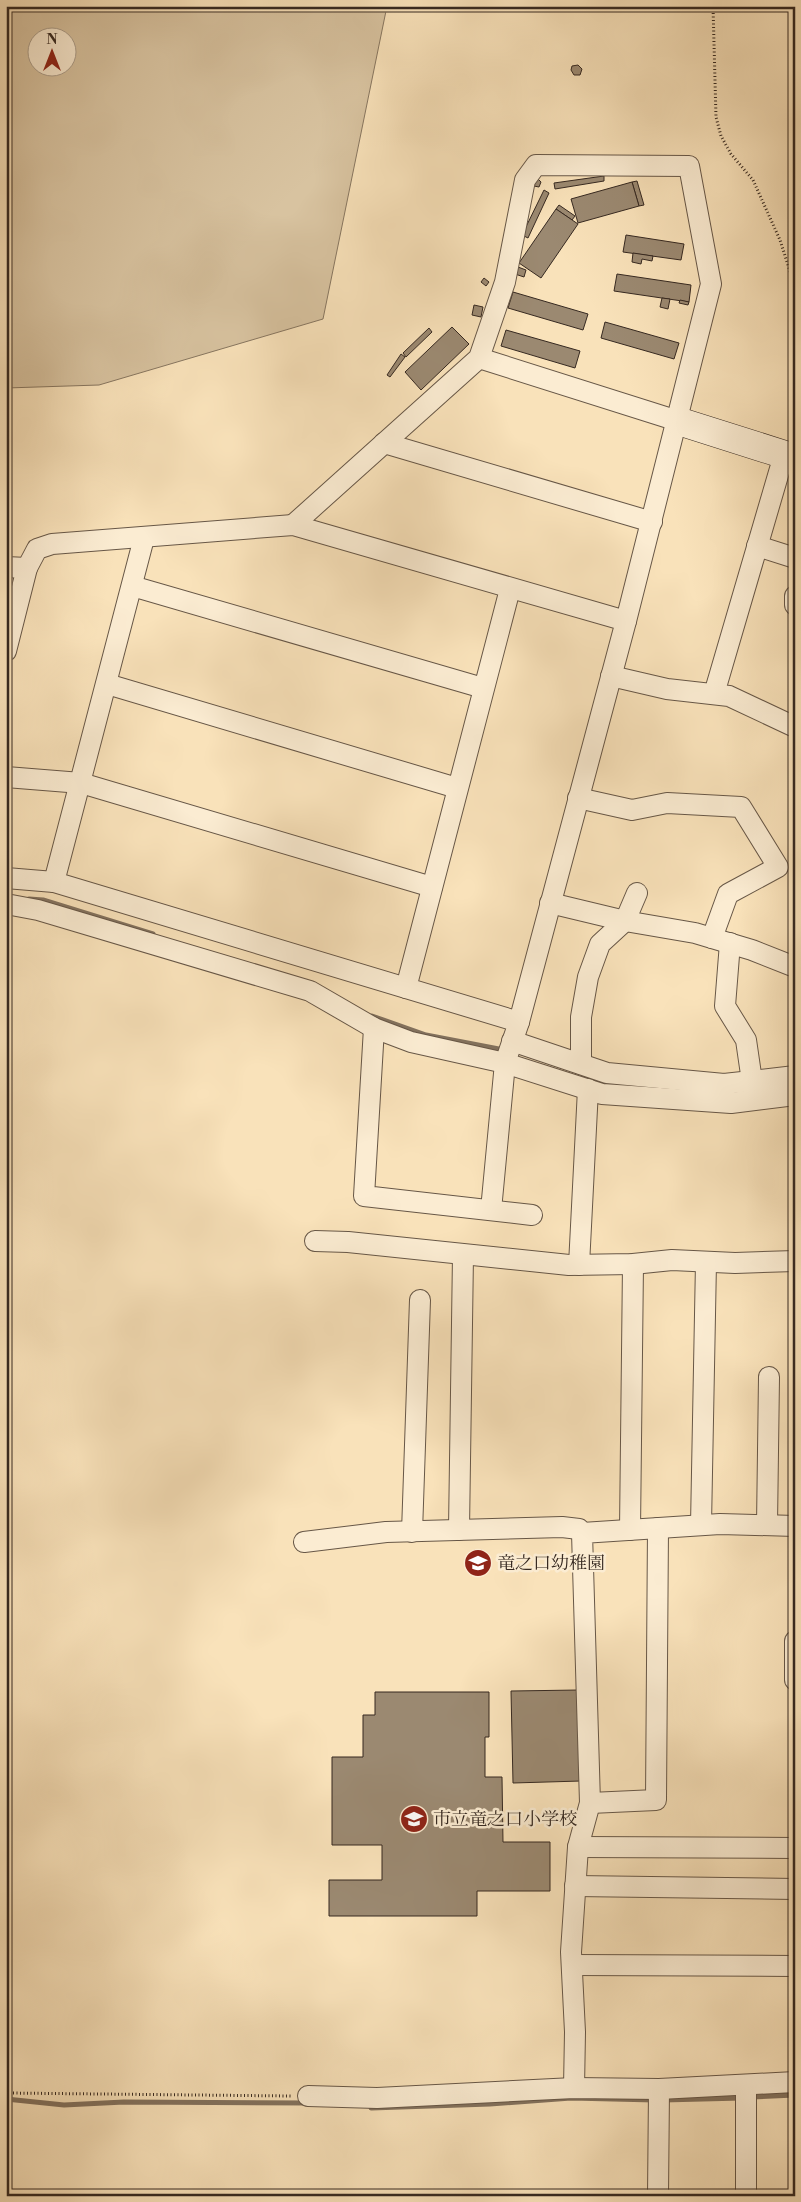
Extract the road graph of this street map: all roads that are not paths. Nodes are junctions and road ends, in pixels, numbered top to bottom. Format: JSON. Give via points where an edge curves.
{"nodes":[{"id":1,"x":479,"y":358,"type":"junction"},
{"id":2,"x":678,"y":421,"type":"junction"},
{"id":3,"x":384,"y":443,"type":"junction"},
{"id":4,"x":789,"y":456,"type":"edge"},
{"id":5,"x":652,"y":522,"type":"junction"},
{"id":6,"x":293,"y":525,"type":"junction"},
{"id":7,"x":144,"y":538,"type":"junction"},
{"id":8,"x":757,"y":546,"type":"junction"},
{"id":9,"x":795,"y":558,"type":"edge"},
{"id":10,"x":6,"y":567,"type":"edge"},
{"id":11,"x":27,"y":568,"type":"junction"},
{"id":12,"x":132,"y":586,"type":"junction"},
{"id":13,"x":510,"y":589,"type":"junction"},
{"id":14,"x":795,"y":596,"type":"edge"},
{"id":15,"x":795,"y":605,"type":"edge"},
{"id":16,"x":626,"y":621,"type":"junction"},
{"id":17,"x":6,"y":651,"type":"edge"},
{"id":18,"x":611,"y":676,"type":"junction"},
{"id":19,"x":107,"y":684,"type":"junction"},
{"id":20,"x":483,"y":688,"type":"junction"},
{"id":21,"x":714,"y":694,"type":"junction"},
{"id":22,"x":795,"y":727,"type":"edge"},
{"id":23,"x":6,"y":777,"type":"edge"},
{"id":24,"x":81,"y":783,"type":"junction"},
{"id":25,"x":457,"y":788,"type":"junction"},
{"id":26,"x":578,"y":798,"type":"junction"},
{"id":27,"x":6,"y":878,"type":"edge"},
{"id":28,"x":54,"y":882,"type":"junction"},
{"id":29,"x":432,"y":887,"type":"junction"},
{"id":30,"x":636,"y":893,"type":"dead end"},
{"id":31,"x":550,"y":903,"type":"junction"},
{"id":32,"x":6,"y":904,"type":"edge"},
{"id":33,"x":625,"y":921,"type":"junction"},
{"id":34,"x":721,"y":940,"type":"junction"},
{"id":35,"x":795,"y":966,"type":"edge"},
{"id":36,"x":406,"y":988,"type":"junction"},
{"id":37,"x":519,"y":1022,"type":"junction"},
{"id":38,"x":374,"y":1028,"type":"junction"},
{"id":39,"x":512,"y":1041,"type":"junction"},
{"id":40,"x":505,"y":1063,"type":"junction"},
{"id":41,"x":581,"y":1064,"type":"junction"},
{"id":42,"x":795,"y":1076,"type":"edge"},
{"id":43,"x":588,"y":1089,"type":"junction"},
{"id":44,"x":754,"y":1092,"type":"junction"},
{"id":45,"x":795,"y":1095,"type":"edge"},
{"id":46,"x":491,"y":1210,"type":"junction"},
{"id":47,"x":532,"y":1215,"type":"dead end"},
{"id":48,"x":315,"y":1241,"type":"dead end"},
{"id":49,"x":463,"y":1255,"type":"junction"},
{"id":50,"x":795,"y":1261,"type":"edge"},
{"id":51,"x":706,"y":1262,"type":"junction"},
{"id":52,"x":633,"y":1264,"type":"junction"},
{"id":53,"x":579,"y":1265,"type":"junction"},
{"id":54,"x":420,"y":1300,"type":"dead end"},
{"id":55,"x":769,"y":1377,"type":"dead end"},
{"id":56,"x":701,"y":1525,"type":"junction"},
{"id":57,"x":767,"y":1525,"type":"junction"},
{"id":58,"x":795,"y":1526,"type":"edge"},
{"id":59,"x":658,"y":1528,"type":"junction"},
{"id":60,"x":460,"y":1530,"type":"junction"},
{"id":61,"x":630,"y":1530,"type":"junction"},
{"id":62,"x":412,"y":1532,"type":"junction"},
{"id":63,"x":582,"y":1533,"type":"junction"},
{"id":64,"x":304,"y":1542,"type":"dead end"},
{"id":65,"x":795,"y":1641,"type":"edge"},
{"id":66,"x":795,"y":1680,"type":"edge"},
{"id":67,"x":590,"y":1803,"type":"junction"},
{"id":68,"x":578,"y":1847,"type":"junction"},
{"id":69,"x":795,"y":1848,"type":"edge"},
{"id":70,"x":575,"y":1886,"type":"junction"},
{"id":71,"x":795,"y":1889,"type":"edge"},
{"id":72,"x":572,"y":1965,"type":"junction"},
{"id":73,"x":795,"y":1966,"type":"edge"},
{"id":74,"x":795,"y":2082,"type":"edge"},
{"id":75,"x":574,"y":2088,"type":"junction"},
{"id":76,"x":746,"y":2093,"type":"junction"},
{"id":77,"x":308,"y":2096,"type":"road end"},
{"id":78,"x":659,"y":2096,"type":"junction"},
{"id":79,"x":658,"y":2196,"type":"edge"},
{"id":80,"x":746,"y":2196,"type":"edge"}],
"edges":[{"from":1,"to":2,"type":"street"},
{"from":1,"to":2,"type":"street","via":[[505,282],[525,180],[536,165],[689,166],[711,284]]},
{"from":1,"to":3,"type":"street"},
{"from":2,"to":4,"type":"street"},
{"from":2,"to":5,"type":"street"},
{"from":3,"to":5,"type":"street"},
{"from":3,"to":6,"type":"street"},
{"from":4,"to":8,"type":"street"},
{"from":5,"to":16,"type":"street"},
{"from":6,"to":7,"type":"street"},
{"from":6,"to":13,"type":"street"},
{"from":7,"to":11,"type":"street","via":[[52,544],[38,549]]},
{"from":7,"to":12,"type":"street"},
{"from":8,"to":9,"type":"street"},
{"from":8,"to":21,"type":"street"},
{"from":10,"to":11,"type":"street"},
{"from":11,"to":17,"type":"street"},
{"from":12,"to":19,"type":"street"},
{"from":12,"to":20,"type":"street"},
{"from":13,"to":16,"type":"street"},
{"from":13,"to":20,"type":"street"},
{"from":14,"to":15,"type":"street"},
{"from":16,"to":18,"type":"street"},
{"from":18,"to":21,"type":"street","via":[[667,689]]},
{"from":18,"to":26,"type":"street"},
{"from":19,"to":24,"type":"street"},
{"from":19,"to":25,"type":"street"},
{"from":20,"to":25,"type":"street"},
{"from":21,"to":22,"type":"street","via":[[729,696]]},
{"from":23,"to":24,"type":"street"},
{"from":24,"to":28,"type":"street"},
{"from":24,"to":29,"type":"street"},
{"from":25,"to":29,"type":"street"},
{"from":26,"to":31,"type":"street"},
{"from":26,"to":34,"type":"street","via":[[632,810],[667,804],[741,807],[778,867],[728,894]]},
{"from":27,"to":28,"type":"street"},
{"from":28,"to":36,"type":"street"},
{"from":29,"to":36,"type":"street"},
{"from":30,"to":33,"type":"street"},
{"from":31,"to":33,"type":"street"},
{"from":31,"to":37,"type":"street"},
{"from":32,"to":38,"type":"street","via":[[38,910],[310,991]]},
{"from":33,"to":34,"type":"street"},
{"from":33,"to":41,"type":"street","via":[[600,944],[588,977],[580,1017]]},
{"from":34,"to":35,"type":"street"},
{"from":34,"to":44,"type":"street","via":[[725,1006],[746,1040]]},
{"from":36,"to":37,"type":"street"},
{"from":37,"to":39,"type":"street"},
{"from":38,"to":40,"type":"street","via":[[411,1042]]},
{"from":38,"to":46,"type":"street","via":[[364,1196]]},
{"from":39,"to":40,"type":"street"},
{"from":39,"to":41,"type":"street"},
{"from":40,"to":43,"type":"street"},
{"from":40,"to":46,"type":"street"},
{"from":41,"to":44,"type":"street","via":[[607,1073],[724,1084]]},
{"from":42,"to":44,"type":"street"},
{"from":43,"to":44,"type":"street","via":[[602,1094],[731,1103]]},
{"from":43,"to":53,"type":"street"},
{"from":44,"to":45,"type":"street"},
{"from":46,"to":47,"type":"street"},
{"from":48,"to":49,"type":"street"},
{"from":49,"to":53,"type":"street"},
{"from":49,"to":60,"type":"street"},
{"from":50,"to":51,"type":"street"},
{"from":51,"to":52,"type":"street","via":[[672,1260]]},
{"from":51,"to":56,"type":"street"},
{"from":52,"to":53,"type":"street"},
{"from":52,"to":61,"type":"street"},
{"from":54,"to":62,"type":"street"},
{"from":55,"to":57,"type":"street"},
{"from":56,"to":57,"type":"street"},
{"from":56,"to":59,"type":"street"},
{"from":57,"to":58,"type":"street"},
{"from":59,"to":61,"type":"street"},
{"from":59,"to":67,"type":"street","via":[[656,1800]]},
{"from":60,"to":62,"type":"street"},
{"from":60,"to":63,"type":"street","via":[[562,1527],[579,1528]]},
{"from":61,"to":63,"type":"street"},
{"from":62,"to":64,"type":"street"},
{"from":63,"to":67,"type":"street"},
{"from":65,"to":66,"type":"street"},
{"from":67,"to":68,"type":"street"},
{"from":68,"to":69,"type":"street"},
{"from":68,"to":70,"type":"street"},
{"from":70,"to":71,"type":"street"},
{"from":70,"to":72,"type":"street"},
{"from":72,"to":73,"type":"street"},
{"from":72,"to":75,"type":"street"},
{"from":74,"to":76,"type":"street"},
{"from":75,"to":77,"type":"street","via":[[377,2098]]},
{"from":75,"to":78,"type":"street"},
{"from":76,"to":78,"type":"street"},
{"from":76,"to":80,"type":"street"},
{"from":78,"to":79,"type":"street"}]}
